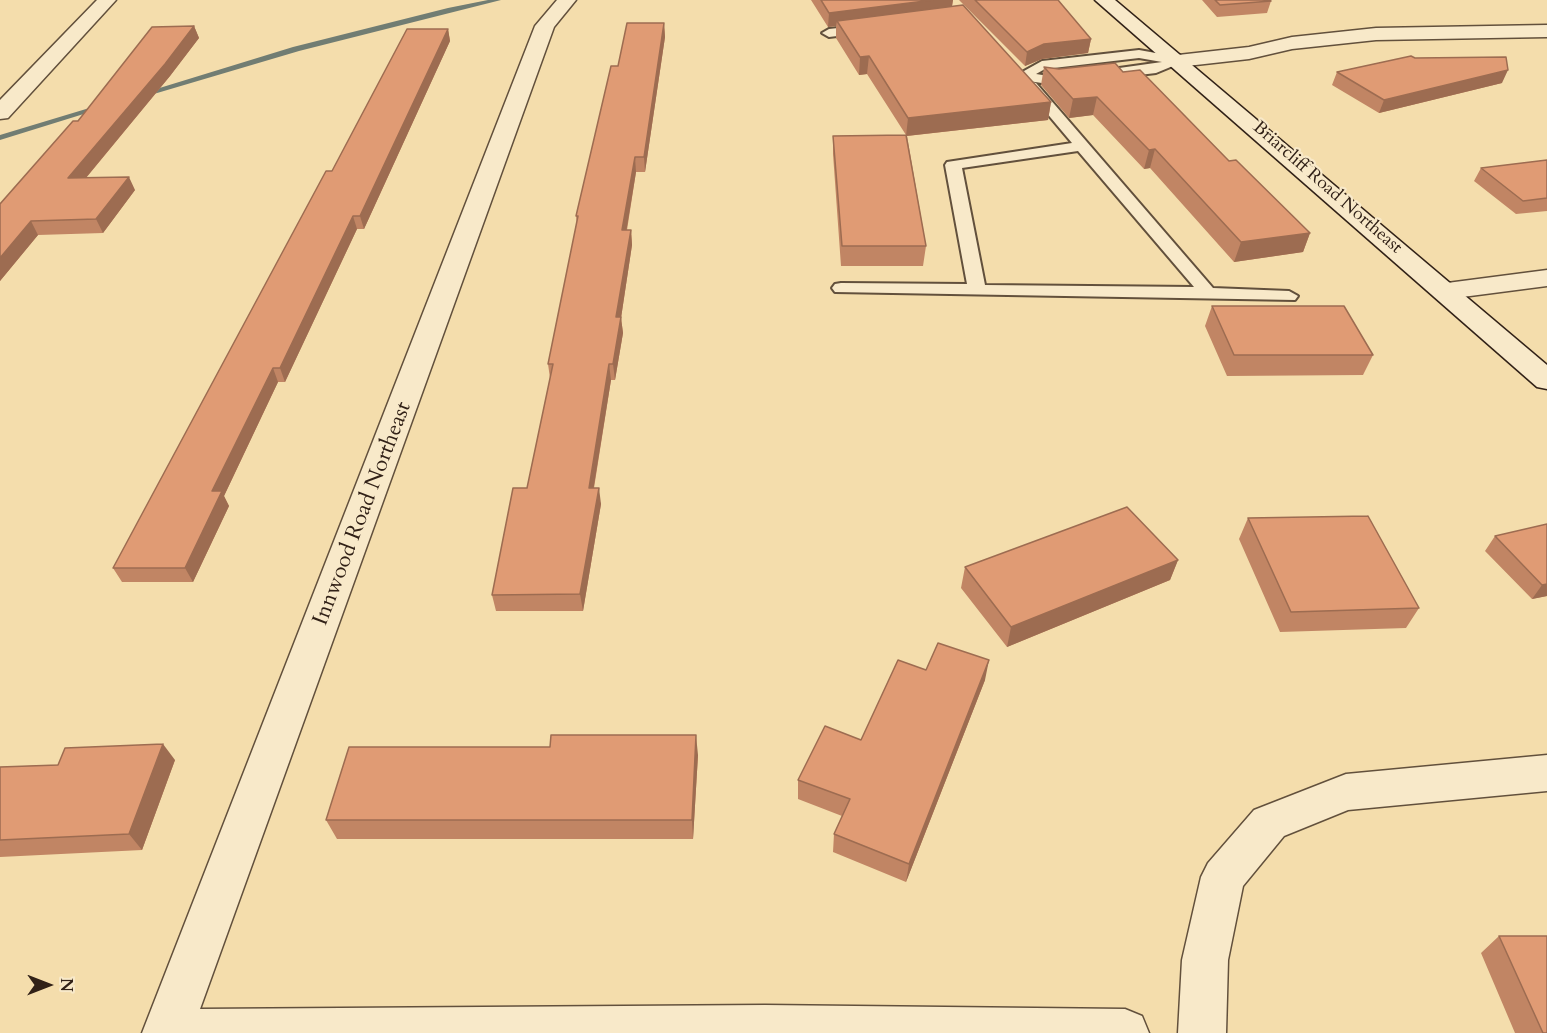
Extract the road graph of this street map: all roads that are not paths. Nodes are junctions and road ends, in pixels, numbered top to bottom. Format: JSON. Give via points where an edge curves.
{"nodes":[{"id":1,"x":107,"y":0,"type":"edge"},
{"id":2,"x":567,"y":0,"type":"edge"},
{"id":3,"x":1104,"y":0,"type":"edge"},
{"id":4,"x":874,"y":27,"type":"edge"},
{"id":5,"x":1547,"y":31,"type":"edge"},
{"id":6,"x":829,"y":33,"type":"edge"},
{"id":7,"x":1085,"y":60,"type":"junction"},
{"id":8,"x":1178,"y":61,"type":"junction"},
{"id":9,"x":1018,"y":72,"type":"junction"},
{"id":10,"x":1100,"y":75,"type":"junction"},
{"id":11,"x":0,"y":113,"type":"edge"},
{"id":12,"x":1082,"y":146,"type":"junction"},
{"id":13,"x":1547,"y":278,"type":"edge"},
{"id":14,"x":841,"y":288,"type":"dead end"},
{"id":15,"x":977,"y":290,"type":"junction"},
{"id":16,"x":1447,"y":291,"type":"junction"},
{"id":17,"x":1208,"y":293,"type":"junction"},
{"id":18,"x":1289,"y":296,"type":"dead end"},
{"id":19,"x":1547,"y":380,"type":"edge"},
{"id":20,"x":1547,"y":773,"type":"edge"},
{"id":21,"x":167,"y":1033,"type":"edge"},
{"id":22,"x":1125,"y":1033,"type":"edge"},
{"id":23,"x":1202,"y":1033,"type":"edge"}],
"edges":[{"from":1,"to":11,"type":"street"},
{"from":2,"to":21,"type":"street","name":"Innwood Road Northeast","via":[[545,27]]},
{"from":3,"to":8,"type":"street","name":"Briarcliff Road Northeast"},
{"from":4,"to":6,"type":"lane"},
{"from":5,"to":8,"type":"street","via":[[1376,34]]},
{"from":7,"to":8,"type":"lane","via":[[1138,54]]},
{"from":7,"to":9,"type":"lane"},
{"from":7,"to":10,"type":"lane"},
{"from":8,"to":10,"type":"lane","via":[[1156,69]]},
{"from":8,"to":16,"type":"street","name":"Briarcliff Road Northeast"},
{"from":9,"to":10,"type":"lane","via":[[1054,81]]},
{"from":9,"to":12,"type":"lane"},
{"from":12,"to":15,"type":"lane","via":[[953,165]]},
{"from":12,"to":17,"type":"lane"},
{"from":13,"to":16,"type":"street"},
{"from":14,"to":15,"type":"lane"},
{"from":15,"to":17,"type":"lane"},
{"from":16,"to":19,"type":"street","name":"Briarcliff Road Northeast"},
{"from":17,"to":18,"type":"lane"},
{"from":20,"to":23,"type":"street","via":[[1346,792],[1269,823],[1223,877],[1205,960]]},
{"from":21,"to":22,"type":"street","via":[[765,1029]]}]}
